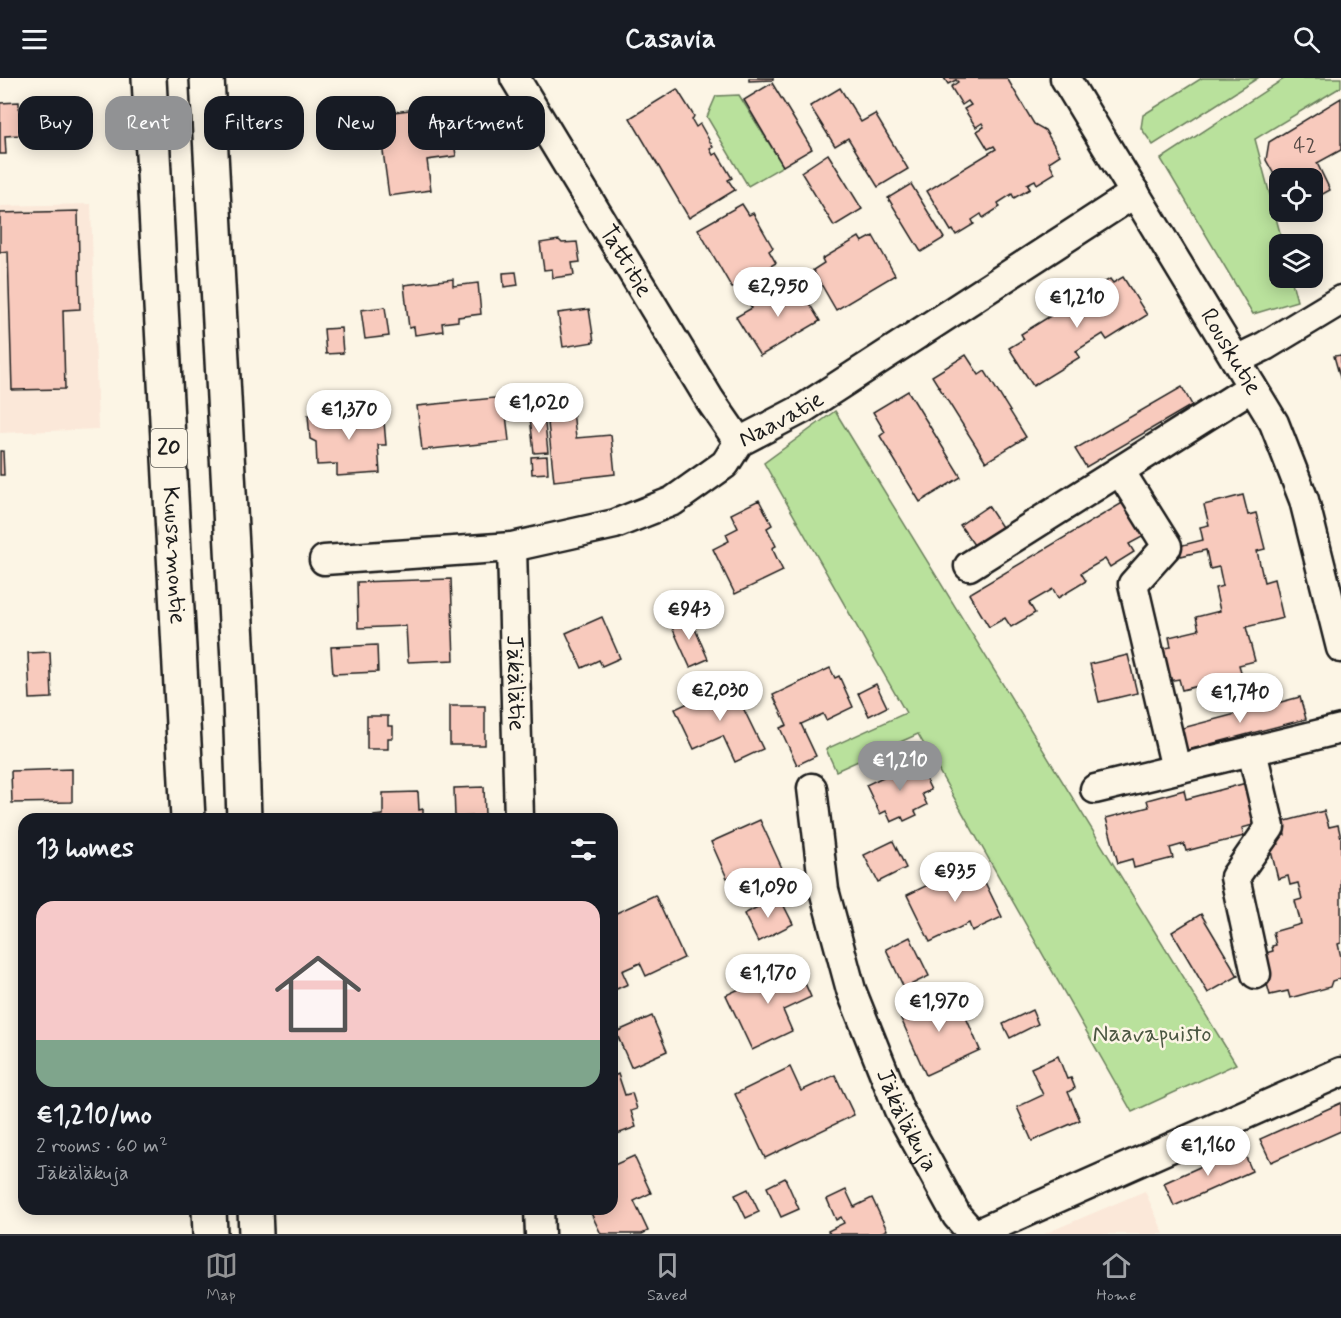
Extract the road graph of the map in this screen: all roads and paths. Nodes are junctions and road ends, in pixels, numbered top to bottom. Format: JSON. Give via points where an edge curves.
{"nodes":[{"id":1,"x":149,"y":78,"type":"edge"},
{"id":2,"x":207,"y":78,"type":"edge"},
{"id":3,"x":515,"y":78,"type":"edge"},
{"id":4,"x":1065,"y":78,"type":"edge"},
{"id":5,"x":1135,"y":193,"type":"junction"},
{"id":6,"x":1341,"y":300,"type":"edge"},
{"id":7,"x":1236,"y":360,"type":"junction"},
{"id":8,"x":1252,"y":387,"type":"junction"},
{"id":9,"x":739,"y":442,"type":"junction"},
{"id":10,"x":1120,"y":471,"type":"junction"},
{"id":11,"x":512,"y":548,"type":"junction"},
{"id":12,"x":324,"y":560,"type":"dead end"},
{"id":13,"x":969,"y":566,"type":"dead end"},
{"id":14,"x":1341,"y":648,"type":"edge"},
{"id":15,"x":1341,"y":729,"type":"edge"},
{"id":16,"x":1252,"y":751,"type":"junction"},
{"id":17,"x":1176,"y":769,"type":"junction"},
{"id":18,"x":812,"y":788,"type":"dead end"},
{"id":19,"x":1095,"y":789,"type":"dead end"},
{"id":20,"x":188,"y":813,"type":"edge"},
{"id":21,"x":244,"y":813,"type":"edge"},
{"id":22,"x":519,"y":813,"type":"edge"},
{"id":23,"x":1256,"y":974,"type":"dead end"},
{"id":24,"x":1341,"y":1072,"type":"edge"},
{"id":25,"x":209,"y":1215,"type":"edge"},
{"id":26,"x":255,"y":1215,"type":"edge"},
{"id":27,"x":539,"y":1215,"type":"edge"},
{"id":28,"x":210,"y":1234,"type":"edge"},
{"id":29,"x":256,"y":1234,"type":"edge"},
{"id":30,"x":540,"y":1234,"type":"edge"},
{"id":31,"x":975,"y":1234,"type":"edge"}],
"edges":[{"from":1,"to":20,"type":"highway","name":"Kuusamontie","number":"20"},
{"from":2,"to":21,"type":"highway"},
{"from":3,"to":9,"type":"street","name":"Tattitie"},
{"from":4,"to":5,"type":"street","name":"Rouskutie"},
{"from":5,"to":7,"type":"street","name":"Rouskutie"},
{"from":5,"to":9,"type":"street","name":"Naavatie","via":[[804,408]]},
{"from":6,"to":7,"type":"street"},
{"from":7,"to":8,"type":"street","name":"Rouskutie"},
{"from":8,"to":10,"type":"street"},
{"from":8,"to":14,"type":"street","name":"Rouskutie","via":[[1274,423],[1304,500]]},
{"from":9,"to":11,"type":"street","name":"Naavatie","via":[[725,464],[673,501],[615,524]]},
{"from":10,"to":13,"type":"street"},
{"from":10,"to":17,"type":"street","via":[[1167,546],[1132,584]]},
{"from":11,"to":12,"type":"street","name":"Naavatie"},
{"from":11,"to":22,"type":"street","name":"Jäkälätie"},
{"from":15,"to":16,"type":"street"},
{"from":16,"to":17,"type":"street"},
{"from":16,"to":23,"type":"street","via":[[1270,827],[1235,877]]},
{"from":17,"to":19,"type":"street"},
{"from":18,"to":31,"type":"street","name":"Jäkäläkuja","via":[[824,890],[851,990],[899,1110],[957,1216]]},
{"from":24,"to":31,"type":"street"},
{"from":25,"to":28,"type":"highway"},
{"from":26,"to":29,"type":"highway"},
{"from":27,"to":30,"type":"street"}]}
